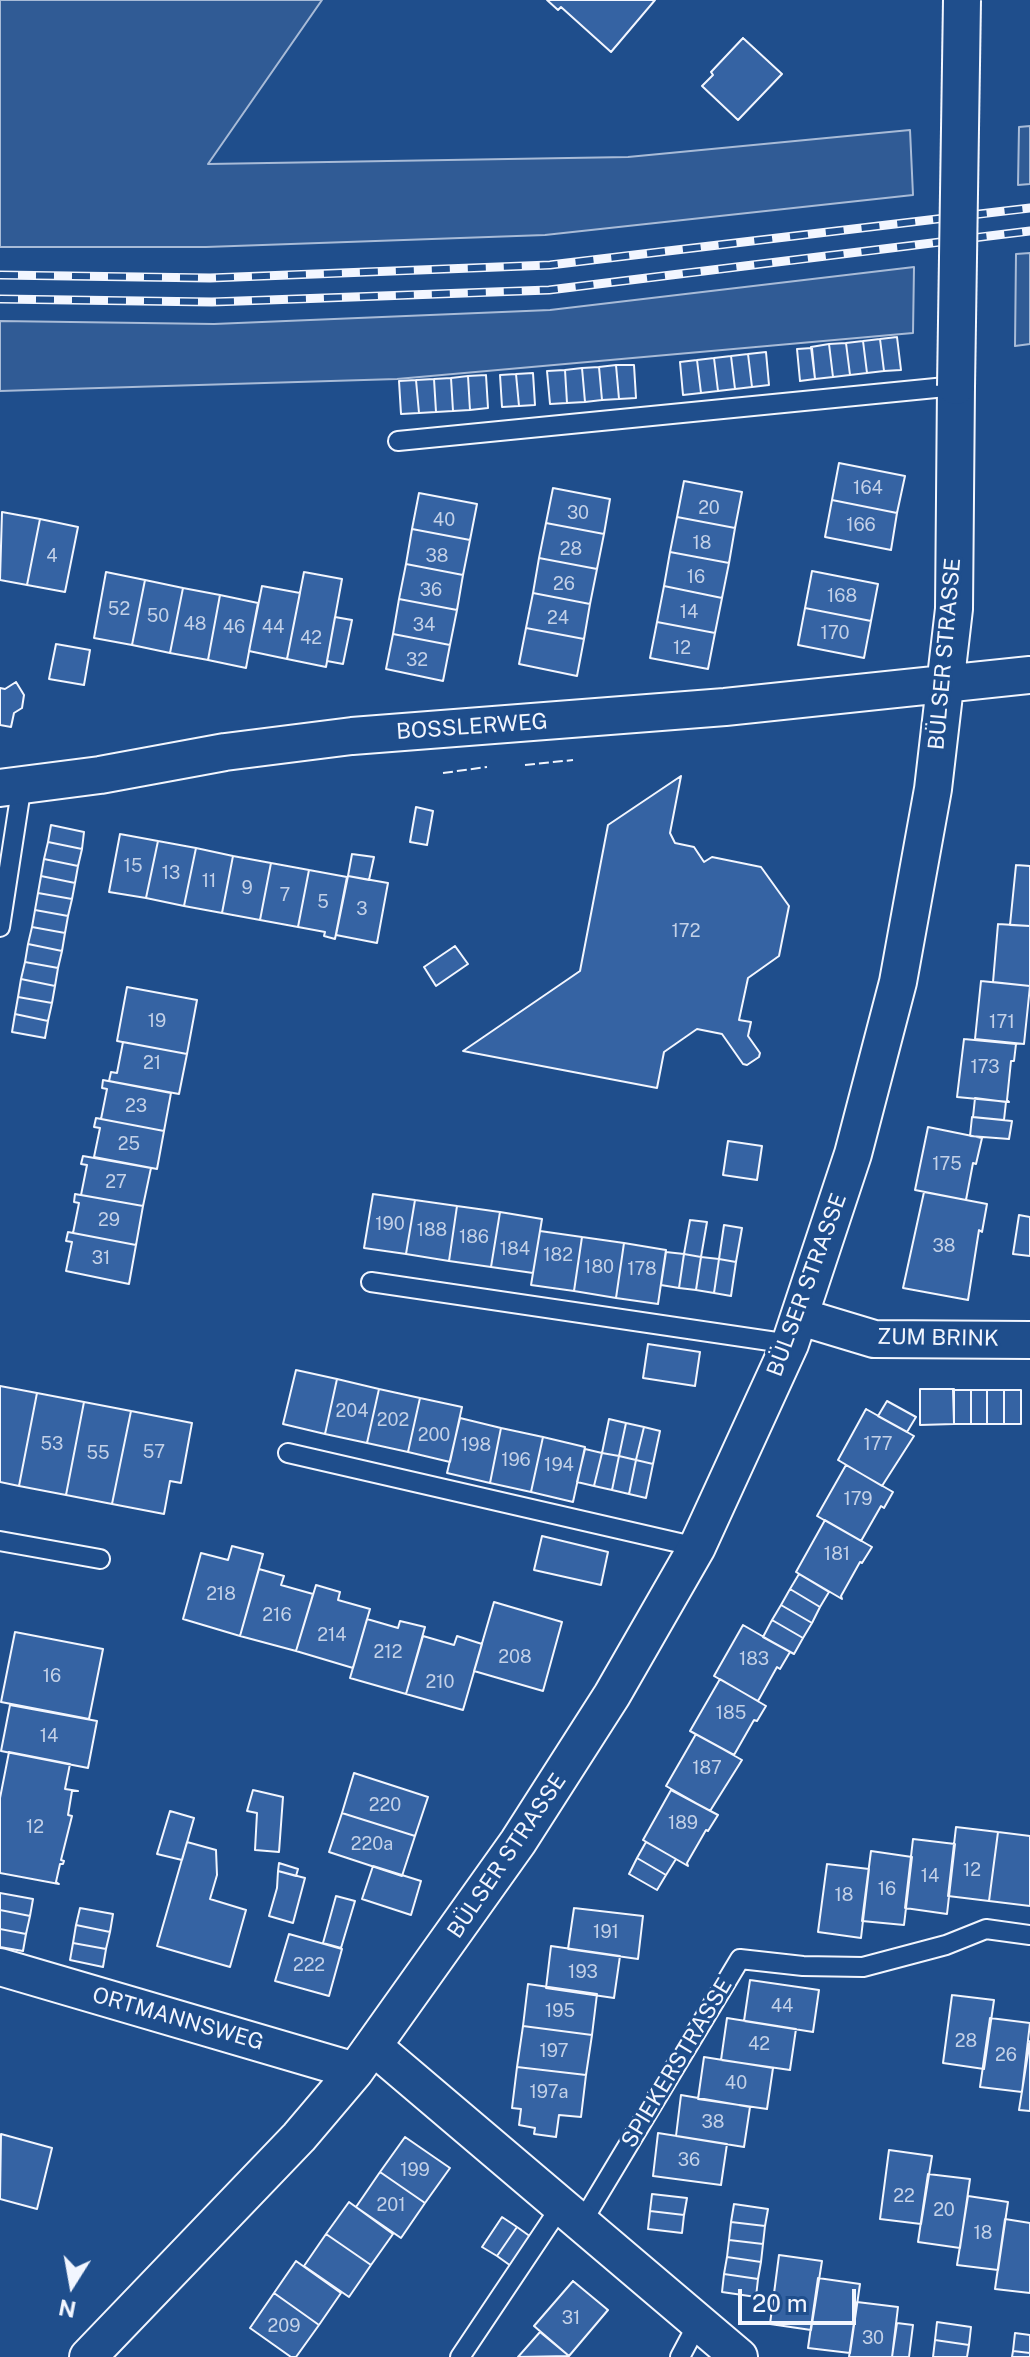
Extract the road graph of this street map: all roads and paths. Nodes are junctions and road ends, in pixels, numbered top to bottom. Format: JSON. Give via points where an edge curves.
{"nodes":[{"id":1,"x":962,"y":0,"type":"edge"},
{"id":2,"x":956,"y":386,"type":"junction"},
{"id":3,"x":398,"y":441,"type":"dead end"},
{"id":4,"x":1030,"y":675,"type":"edge"},
{"id":5,"x":945,"y":684,"type":"junction"},
{"id":6,"x":11,"y":786,"type":"edge"},
{"id":7,"x":0,"y":927,"type":"edge"},
{"id":8,"x":371,"y":1282,"type":"dead end"},
{"id":9,"x":796,"y":1330,"type":"junction"},
{"id":10,"x":1030,"y":1340,"type":"edge"},
{"id":11,"x":288,"y":1453,"type":"dead end"},
{"id":12,"x":0,"y":1541,"type":"edge"},
{"id":13,"x":697,"y":1547,"type":"junction"},
{"id":14,"x":100,"y":1559,"type":"dead end"},
{"id":15,"x":1030,"y":1935,"type":"edge"},
{"id":16,"x":0,"y":1967,"type":"edge"},
{"id":17,"x":365,"y":2059,"type":"junction"},
{"id":18,"x":572,"y":2214,"type":"junction"},
{"id":19,"x":698,"y":2323,"type":"junction"},
{"id":20,"x":88,"y":2357,"type":"edge"},
{"id":21,"x":460,"y":2357,"type":"edge"},
{"id":22,"x":680,"y":2357,"type":"edge"},
{"id":23,"x":739,"y":2357,"type":"edge"}],
"edges":[{"from":1,"to":2,"type":"street","name":"BÜLSER STRASSE","bridge":true},
{"from":2,"to":3,"type":"lane"},
{"from":2,"to":5,"type":"street","name":"BÜLSER STRASSE","via":[[954,609]]},
{"from":4,"to":5,"type":"street","name":"BOSSLERWEG"},
{"from":5,"to":6,"type":"street","name":"BOSSLERWEG","via":[[352,736]]},
{"from":5,"to":9,"type":"street","name":"BÜLSER STRASSE","via":[[933,789],[898,982],[853,1154]]},
{"from":6,"to":7,"type":"lane"},
{"from":8,"to":9,"type":"lane"},
{"from":9,"to":10,"type":"street","name":"ZUM BRINK","via":[[874,1339]]},
{"from":9,"to":13,"type":"street","name":"BÜLSER STRASSE"},
{"from":11,"to":13,"type":"lane"},
{"from":12,"to":14,"type":"lane"},
{"from":13,"to":17,"type":"street","name":"BÜLSER STRASSE","via":[[558,1782]]},
{"from":15,"to":18,"type":"lane","name":"SPIEKERSTRASSE","via":[[986,1929],[863,1967],[740,1959]]},
{"from":16,"to":17,"type":"street","name":"ORTMANNSWEG"},
{"from":17,"to":18,"type":"street"},
{"from":17,"to":20,"type":"street","name":"BÜLSER STRASSE","via":[[299,2137]]},
{"from":18,"to":19,"type":"street"},
{"from":18,"to":21,"type":"lane"},
{"from":19,"to":22,"type":"lane"},
{"from":19,"to":23,"type":"street"}]}
